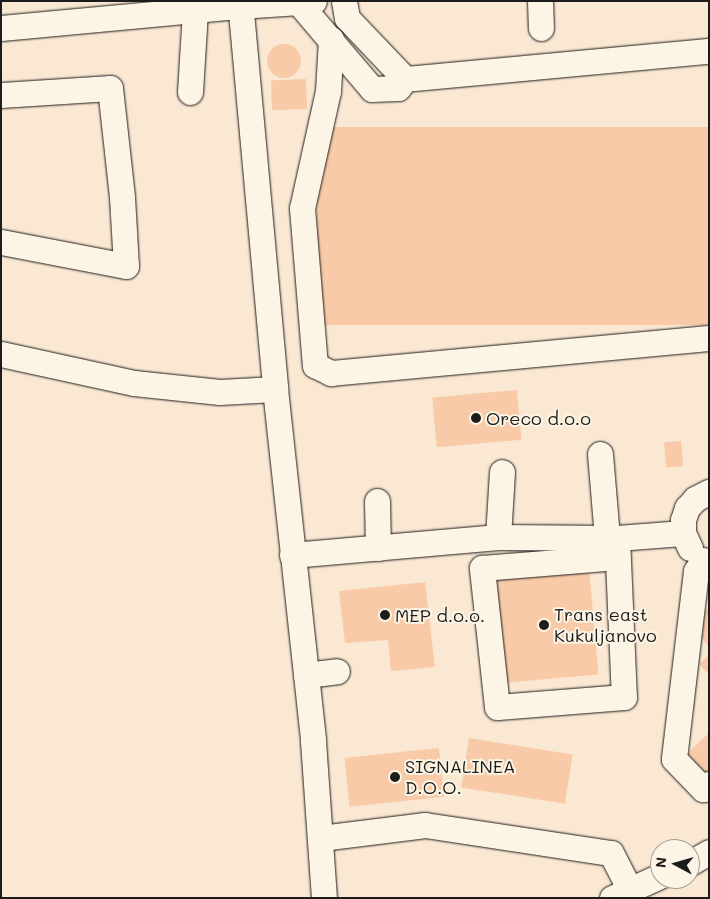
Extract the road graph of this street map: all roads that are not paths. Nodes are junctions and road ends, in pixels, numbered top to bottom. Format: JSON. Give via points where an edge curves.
{"nodes":[{"id":1,"x":344,"y":1,"type":"edge"},
{"id":2,"x":540,"y":1,"type":"edge"},
{"id":3,"x":306,"y":2,"type":"edge"},
{"id":4,"x":240,"y":3,"type":"edge"},
{"id":5,"x":194,"y":12,"type":"junction"},
{"id":6,"x":1,"y":28,"type":"edge"},
{"id":7,"x":541,"y":28,"type":"dead end"},
{"id":8,"x":331,"y":39,"type":"junction"},
{"id":9,"x":709,"y":50,"type":"edge"},
{"id":10,"x":405,"y":79,"type":"junction"},
{"id":11,"x":190,"y":92,"type":"dead end"},
{"id":12,"x":1,"y":95,"type":"edge"},
{"id":13,"x":1,"y":242,"type":"edge"},
{"id":14,"x":709,"y":338,"type":"edge"},
{"id":15,"x":1,"y":354,"type":"edge"},
{"id":16,"x":275,"y":389,"type":"junction"},
{"id":17,"x":600,"y":454,"type":"dead end"},
{"id":18,"x":502,"y":472,"type":"dead end"},
{"id":19,"x":709,"y":492,"type":"edge"},
{"id":20,"x":377,"y":501,"type":"dead end"},
{"id":21,"x":683,"y":533,"type":"junction"},
{"id":22,"x":498,"y":537,"type":"junction"},
{"id":23,"x":614,"y":544,"type":"junction"},
{"id":24,"x":378,"y":548,"type":"junction"},
{"id":25,"x":292,"y":555,"type":"junction"},
{"id":26,"x":706,"y":561,"type":"edge"},
{"id":27,"x":337,"y":671,"type":"dead end"},
{"id":28,"x":306,"y":675,"type":"junction"},
{"id":29,"x":709,"y":784,"type":"edge"},
{"id":30,"x":320,"y":838,"type":"junction"},
{"id":31,"x":650,"y":881,"type":"edge"},
{"id":32,"x":621,"y":894,"type":"edge"},
{"id":33,"x":324,"y":898,"type":"edge"}],
"edges":[{"from":1,"to":10,"type":"street","via":[[347,18]]},
{"from":2,"to":7,"type":"street"},
{"from":3,"to":4,"type":"street"},
{"from":3,"to":8,"type":"street"},
{"from":4,"to":5,"type":"street"},
{"from":4,"to":16,"type":"street"},
{"from":5,"to":6,"type":"street"},
{"from":5,"to":11,"type":"street"},
{"from":8,"to":10,"type":"street","via":[[372,89],[398,88]]},
{"from":8,"to":14,"type":"street","via":[[328,91],[302,208],[315,365],[331,373]]},
{"from":9,"to":10,"type":"street"},
{"from":12,"to":13,"type":"street","via":[[110,88],[126,266]]},
{"from":15,"to":16,"type":"street","via":[[134,384],[220,392]]},
{"from":16,"to":25,"type":"street"},
{"from":17,"to":23,"type":"street"},
{"from":18,"to":22,"type":"street"},
{"from":19,"to":21,"type":"street","via":[[696,498],[687,508]]},
{"from":20,"to":24,"type":"street"},
{"from":21,"to":23,"type":"street"},
{"from":21,"to":26,"type":"street","via":[[693,554]]},
{"from":22,"to":23,"type":"street"},
{"from":22,"to":24,"type":"street"},
{"from":23,"to":23,"type":"street","via":[[482,568],[497,708],[624,697]]},
{"from":24,"to":25,"type":"street"},
{"from":25,"to":28,"type":"street"},
{"from":26,"to":29,"type":"street","via":[[696,572],[674,759],[703,789]]},
{"from":27,"to":28,"type":"street"},
{"from":28,"to":30,"type":"street"},
{"from":30,"to":32,"type":"street","via":[[425,825],[592,850],[611,854]]},
{"from":30,"to":33,"type":"street"},
{"from":31,"to":32,"type":"street"}]}
